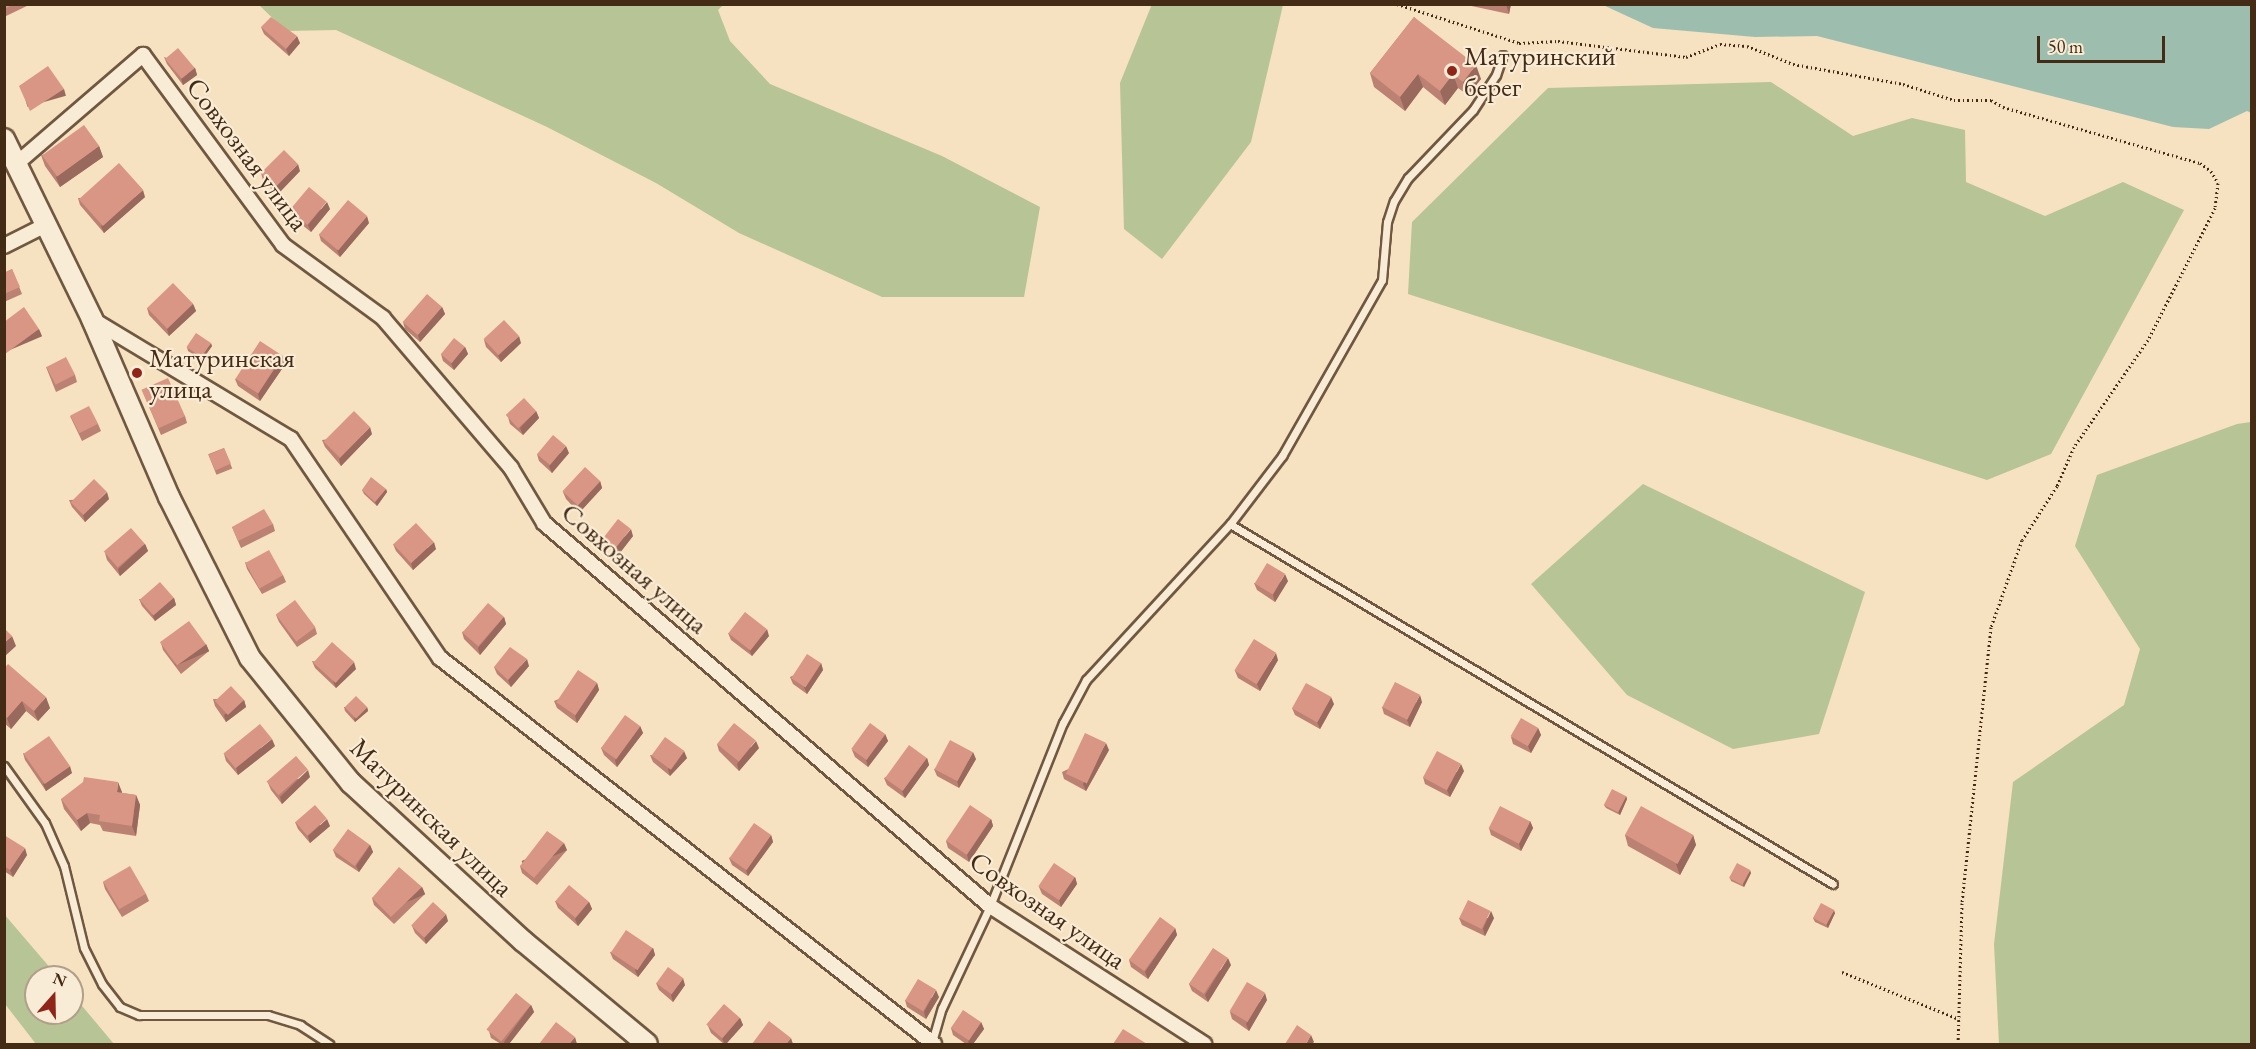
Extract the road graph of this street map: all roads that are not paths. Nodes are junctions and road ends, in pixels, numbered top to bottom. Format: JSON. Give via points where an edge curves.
{"nodes":[{"id":1,"x":1503,"y":55,"type":"dead end"},
{"id":2,"x":4,"y":139,"type":"edge"},
{"id":3,"x":15,"y":165,"type":"junction"},
{"id":4,"x":44,"y":226,"type":"junction"},
{"id":5,"x":4,"y":246,"type":"edge"},
{"id":6,"x":92,"y":319,"type":"junction"},
{"id":7,"x":1230,"y":524,"type":"junction"},
{"id":8,"x":4,"y":766,"type":"edge"},
{"id":9,"x":1833,"y":884,"type":"dead end"},
{"id":10,"x":990,"y":906,"type":"junction"},
{"id":11,"x":329,"y":1044,"type":"edge"},
{"id":12,"x":647,"y":1044,"type":"edge"},
{"id":13,"x":932,"y":1044,"type":"edge"},
{"id":14,"x":1204,"y":1044,"type":"edge"}],
"edges":[{"from":1,"to":7,"type":"lane","via":[[1496,75],[1473,110],[1433,149],[1399,193],[1387,222],[1382,280],[1371,305],[1306,421]]},
{"from":2,"to":3,"type":"street","name":"Матуринская улица"},
{"from":3,"to":4,"type":"street","name":"Матуринская улица"},
{"from":3,"to":10,"type":"street","name":"Совхозная улица","via":[[143,55],[283,245],[383,318],[511,468],[544,523]]},
{"from":4,"to":5,"type":"street"},
{"from":4,"to":6,"type":"street","name":"Матуринская улица"},
{"from":6,"to":12,"type":"street","name":"Матуринская улица","via":[[169,497],[250,658],[351,783],[523,941]]},
{"from":6,"to":13,"type":"street","via":[[291,440],[440,658]]},
{"from":7,"to":9,"type":"lane"},
{"from":7,"to":10,"type":"lane","via":[[1086,680],[1063,723]]},
{"from":8,"to":11,"type":"lane","via":[[45,823],[64,866],[84,948],[102,984],[120,1007],[139,1015],[268,1015],[300,1025]]},
{"from":10,"to":13,"type":"lane","via":[[942,1008]]},
{"from":10,"to":14,"type":"street","name":"Совхозная улица"}]}
